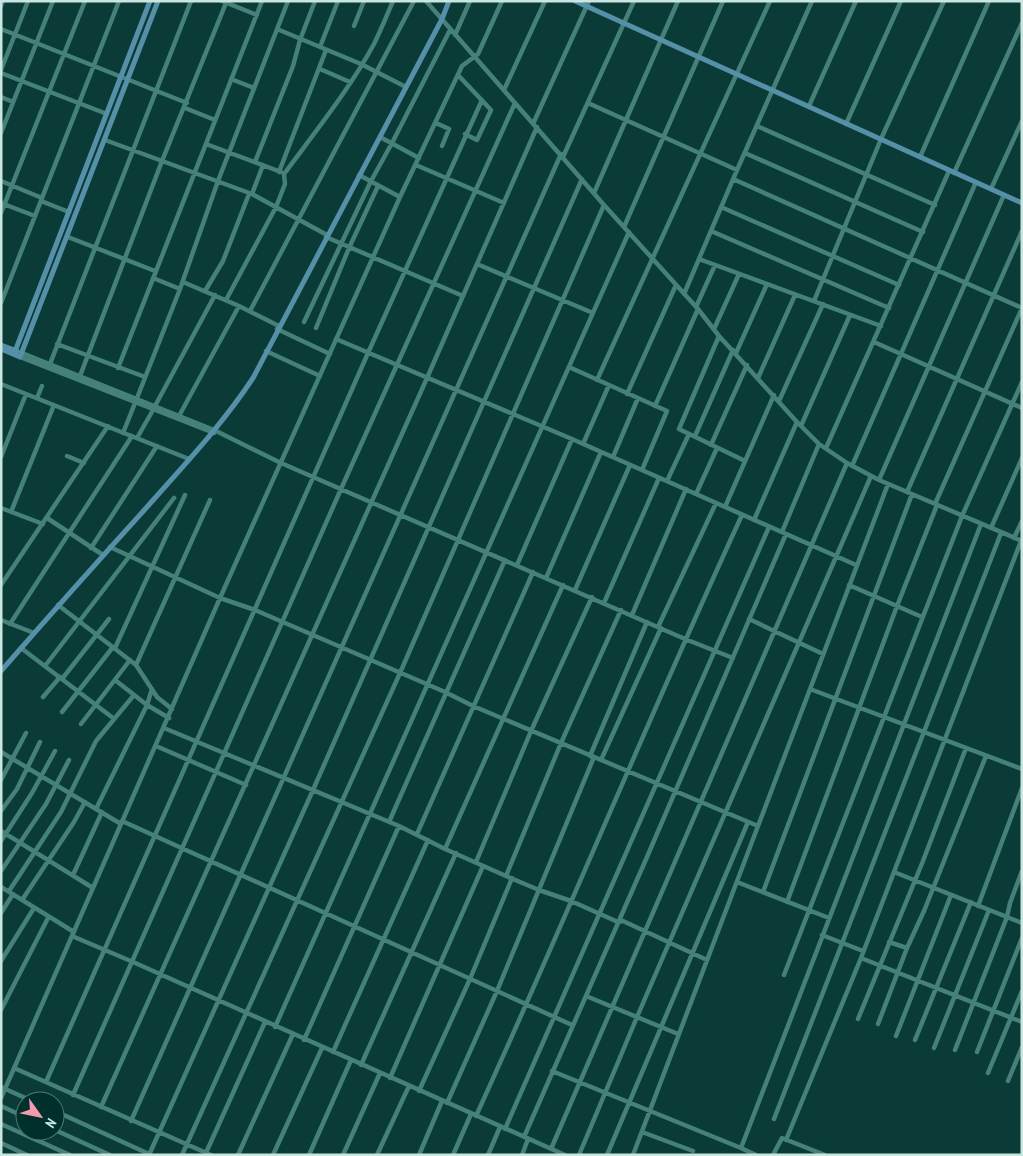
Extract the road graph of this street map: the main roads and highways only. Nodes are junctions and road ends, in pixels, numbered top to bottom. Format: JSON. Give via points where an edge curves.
{"nodes":[{"id":1,"x":150,"y":1,"type":"edge"},
{"id":2,"x":158,"y":1,"type":"edge"},
{"id":3,"x":449,"y":1,"type":"edge"},
{"id":4,"x":574,"y":1,"type":"edge"},
{"id":5,"x":588,"y":4,"type":"edge"},
{"id":6,"x":124,"y":78,"type":"junction"},
{"id":7,"x":1022,"y":203,"type":"edge"},
{"id":8,"x":1,"y":345,"type":"edge"},
{"id":9,"x":1,"y":349,"type":"edge"},
{"id":10,"x":15,"y":352,"type":"junction"},
{"id":11,"x":1,"y":672,"type":"edge"}],
"edges":[{"from":1,"to":6,"type":"main road"},
{"from":2,"to":6,"type":"main road"},
{"from":3,"to":11,"type":"main road","via":[[253,378],[214,432]]},
{"from":4,"to":5,"type":"main road"},
{"from":5,"to":7,"type":"main road"},
{"from":6,"to":10,"type":"main road"},
{"from":6,"to":10,"type":"main road","via":[[105,140],[21,355]]},
{"from":8,"to":10,"type":"main road"},
{"from":9,"to":10,"type":"main road"}]}
